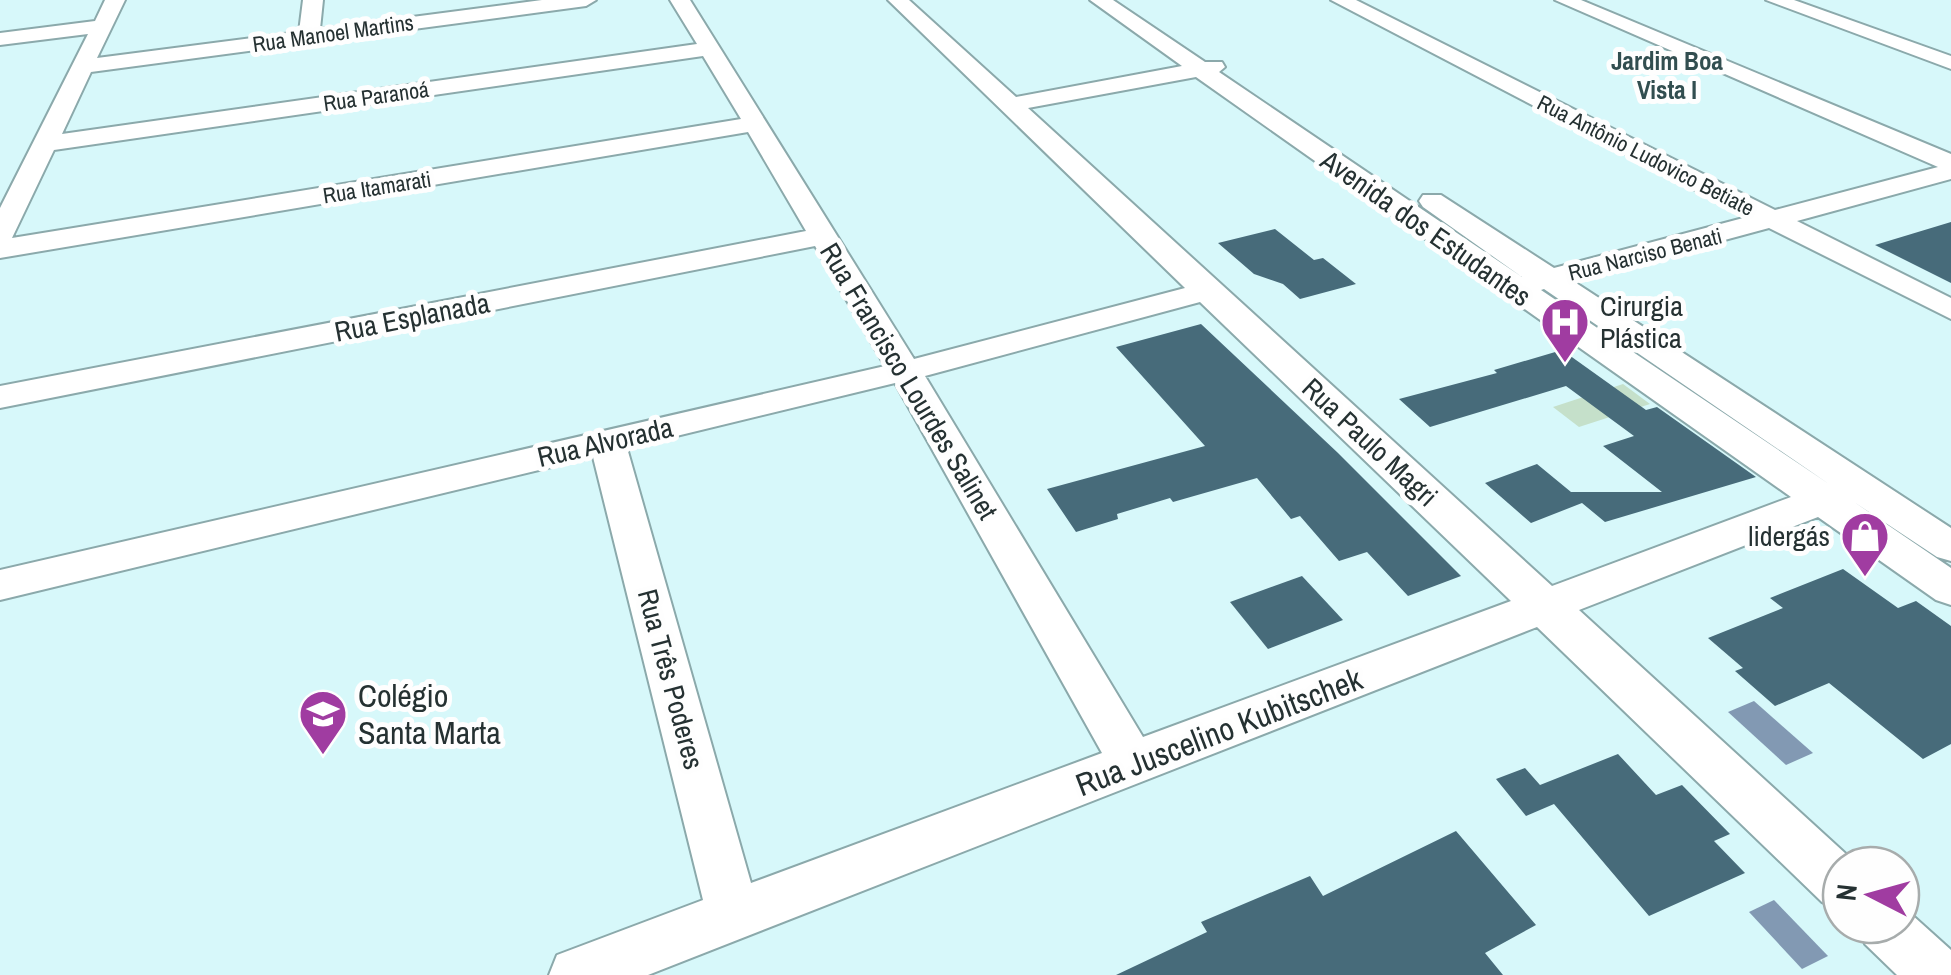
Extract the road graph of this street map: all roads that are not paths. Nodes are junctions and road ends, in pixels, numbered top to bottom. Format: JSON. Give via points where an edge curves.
{"nodes":[{"id":1,"x":115,"y":0,"type":"edge"},
{"id":2,"x":313,"y":0,"type":"edge"},
{"id":3,"x":586,"y":0,"type":"edge"},
{"id":4,"x":680,"y":0,"type":"edge"},
{"id":5,"x":898,"y":0,"type":"edge"},
{"id":6,"x":1100,"y":0,"type":"edge"},
{"id":7,"x":1130,"y":0,"type":"edge"},
{"id":8,"x":1340,"y":0,"type":"edge"},
{"id":9,"x":1566,"y":0,"type":"edge"},
{"id":10,"x":1776,"y":0,"type":"edge"},
{"id":11,"x":101,"y":26,"type":"junction"},
{"id":12,"x":309,"y":37,"type":"junction"},
{"id":13,"x":0,"y":39,"type":"edge"},
{"id":14,"x":709,"y":48,"type":"junction"},
{"id":15,"x":1951,"y":63,"type":"edge"},
{"id":16,"x":80,"y":67,"type":"junction"},
{"id":17,"x":1215,"y":67,"type":"junction"},
{"id":18,"x":1010,"y":105,"type":"junction"},
{"id":19,"x":755,"y":124,"type":"junction"},
{"id":20,"x":43,"y":144,"type":"junction"},
{"id":21,"x":1951,"y":163,"type":"edge"},
{"id":22,"x":1951,"y":172,"type":"edge"},
{"id":23,"x":1776,"y":220,"type":"junction"},
{"id":24,"x":0,"y":236,"type":"edge"},
{"id":25,"x":823,"y":236,"type":"junction"},
{"id":26,"x":0,"y":249,"type":"edge"},
{"id":27,"x":1548,"y":279,"type":"junction"},
{"id":28,"x":1512,"y":288,"type":"junction"},
{"id":29,"x":1207,"y":291,"type":"junction"},
{"id":30,"x":1951,"y":310,"type":"edge"},
{"id":31,"x":904,"y":371,"type":"junction"},
{"id":32,"x":0,"y":398,"type":"edge"},
{"id":33,"x":607,"y":442,"type":"junction"},
{"id":34,"x":1841,"y":494,"type":"junction"},
{"id":35,"x":1951,"y":547,"type":"edge"},
{"id":36,"x":0,"y":586,"type":"edge"},
{"id":37,"x":1951,"y":590,"type":"edge"},
{"id":38,"x":1546,"y":607,"type":"junction"},
{"id":39,"x":1134,"y":765,"type":"junction"},
{"id":40,"x":1821,"y":865,"type":"edge"},
{"id":41,"x":734,"y":916,"type":"junction"},
{"id":42,"x":1906,"y":945,"type":"edge"},
{"id":43,"x":577,"y":975,"type":"edge"},
{"id":44,"x":1938,"y":975,"type":"edge"}],
"edges":[{"from":1,"to":11,"type":"street"},
{"from":2,"to":12,"type":"street"},
{"from":3,"to":12,"type":"street","name":"Rua Manoel Martins"},
{"from":4,"to":14,"type":"street","name":"Rua Francisco Lourdes Salinet"},
{"from":5,"to":18,"type":"street","name":"Rua Paulo Magri"},
{"from":6,"to":17,"type":"street","name":"Avenida dos Estudantes"},
{"from":7,"to":17,"type":"street","name":"Avenida dos Estudantes"},
{"from":8,"to":23,"type":"street","name":"Rua Antônio Ludovico Betiate"},
{"from":9,"to":21,"type":"street"},
{"from":10,"to":15,"type":"street"},
{"from":11,"to":13,"type":"street"},
{"from":11,"to":16,"type":"street"},
{"from":12,"to":16,"type":"street","name":"Rua Manoel Martins"},
{"from":14,"to":19,"type":"street","name":"Rua Francisco Lourdes Salinet"},
{"from":14,"to":20,"type":"street","name":"Rua Paranoá"},
{"from":16,"to":20,"type":"street"},
{"from":17,"to":18,"type":"street"},
{"from":17,"to":27,"type":"street","name":"Avenida dos Estudantes"},
{"from":17,"to":28,"type":"street","name":"Avenida dos Estudantes"},
{"from":18,"to":29,"type":"street","name":"Rua Paulo Magri"},
{"from":19,"to":25,"type":"street","name":"Rua Francisco Lourdes Salinet"},
{"from":19,"to":26,"type":"street","name":"Rua Itamarati"},
{"from":20,"to":24,"type":"street"},
{"from":22,"to":23,"type":"street","name":"Rua Narciso Benati"},
{"from":23,"to":27,"type":"street","name":"Rua Narciso Benati"},
{"from":23,"to":30,"type":"street","name":"Rua Antônio Ludovico Betiate"},
{"from":25,"to":31,"type":"street","name":"Rua Francisco Lourdes Salinet"},
{"from":25,"to":32,"type":"street","name":"Rua Esplanada"},
{"from":27,"to":28,"type":"street","name":"Rua Narciso Benati"},
{"from":27,"to":34,"type":"street","name":"Avenida dos Estudantes"},
{"from":28,"to":34,"type":"street","name":"Avenida dos Estudantes"},
{"from":29,"to":31,"type":"street","name":"Rua Alvorada"},
{"from":29,"to":38,"type":"street","name":"Rua Paulo Magri"},
{"from":31,"to":33,"type":"street","name":"Rua Alvorada"},
{"from":31,"to":39,"type":"street","name":"Rua Francisco Lourdes Salinet"},
{"from":33,"to":36,"type":"street","name":"Rua Alvorada"},
{"from":33,"to":41,"type":"street","name":"Rua Três Poderes"},
{"from":34,"to":35,"type":"street","name":"Avenida dos Estudantes"},
{"from":34,"to":37,"type":"street","name":"Avenida dos Estudantes"},
{"from":34,"to":38,"type":"street","name":"Rua Juscelino Kubitschek"},
{"from":38,"to":39,"type":"street","name":"Rua Juscelino Kubitschek"},
{"from":38,"to":40,"type":"street","name":"Rua Paulo Magri"},
{"from":39,"to":41,"type":"street","name":"Rua Juscelino Kubitschek"},
{"from":41,"to":43,"type":"street","name":"Rua Juscelino Kubitschek"},
{"from":42,"to":44,"type":"street"}]}
